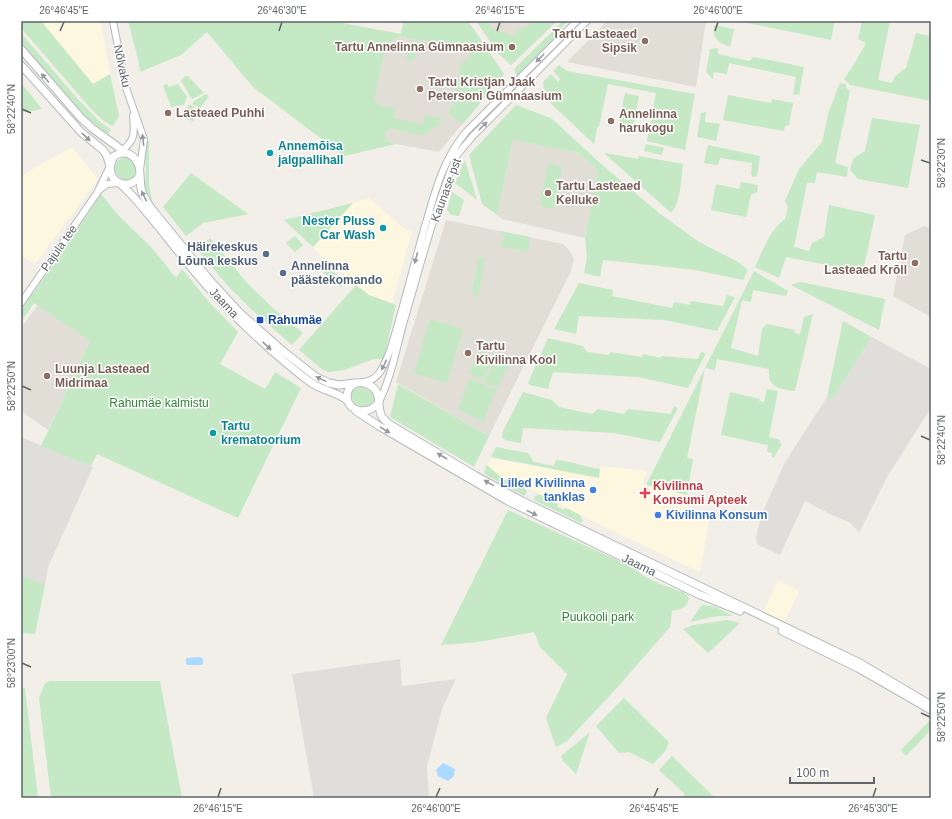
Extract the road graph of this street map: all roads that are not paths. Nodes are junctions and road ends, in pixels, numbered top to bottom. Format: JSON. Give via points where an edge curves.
{"nodes":[{"id":1,"x":113,"y":21,"type":"edge"},
{"id":2,"x":578,"y":21,"type":"edge"},
{"id":3,"x":588,"y":21,"type":"edge"},
{"id":4,"x":21,"y":49,"type":"edge"},
{"id":5,"x":21,"y":65,"type":"edge"},
{"id":6,"x":133,"y":111,"type":"junction"},
{"id":7,"x":122,"y":152,"type":"junction"},
{"id":8,"x":110,"y":166,"type":"junction"},
{"id":9,"x":140,"y":173,"type":"junction"},
{"id":10,"x":119,"y":183,"type":"junction"},
{"id":11,"x":97,"y":193,"type":"junction"},
{"id":12,"x":21,"y":303,"type":"edge"},
{"id":13,"x":359,"y":382,"type":"junction"},
{"id":14,"x":348,"y":401,"type":"junction"},
{"id":15,"x":379,"y":402,"type":"junction"},
{"id":16,"x":353,"y":408,"type":"junction"},
{"id":17,"x":931,"y":705,"type":"edge"},
{"id":18,"x":931,"y":710,"type":"edge"}],
"edges":[{"from":1,"to":6,"type":"street","name":"Nõlvaku","via":[[120,66]]},
{"from":2,"to":13,"type":"street","name":"Kaunase pst","one_way":true,"via":[[466,132],[451,153],[428,215],[390,351],[376,377]]},
{"from":15,"to":3,"type":"street","name":"Kaunase pst","one_way":true,"via":[[392,368],[433,223],[457,155]]},
{"from":7,"to":4,"type":"main road","one_way":true,"via":[[70,106]]},
{"from":5,"to":8,"type":"main road","one_way":true,"via":[[81,132],[103,150]]},
{"from":6,"to":7,"type":"street","name":"Nõlvaku","via":[[134,137]]},
{"from":9,"to":6,"type":"street","name":"Nõlvaku","one_way":true,"via":[[144,139]]},
{"from":7,"to":8,"type":"main road","via":[[114,156]]},
{"from":7,"to":9,"type":"main road","via":[[136,160]]},
{"from":8,"to":10,"type":"main road","via":[[110,174]]},
{"from":8,"to":11,"type":"street","name":"Pajula tee"},
{"from":9,"to":10,"type":"main road","via":[[134,182]]},
{"from":13,"to":9,"type":"main road","name":"Jaama","one_way":true,"via":[[329,383],[316,376],[240,313],[151,208],[143,195]]},
{"from":10,"to":11,"type":"street","via":[[107,184]]},
{"from":10,"to":14,"type":"main road","name":"Jaama","one_way":true,"via":[[230,311],[310,383],[338,394]]},
{"from":11,"to":12,"type":"street","name":"Pajula tee"},
{"from":13,"to":14,"type":"main road","via":[[350,388]]},
{"from":13,"to":15,"type":"main road","via":[[376,390]]},
{"from":14,"to":16,"type":"main road"},
{"from":15,"to":16,"type":"main road","via":[[369,411],[358,411]]},
{"from":17,"to":15,"type":"main road","name":"Jaama","one_way":true,"via":[[860,663],[522,501],[469,472],[389,424],[381,414]]},
{"from":16,"to":18,"type":"main road","name":"Jaama","one_way":true,"via":[[379,426],[508,501],[698,594],[754,617],[858,668]]}]}
